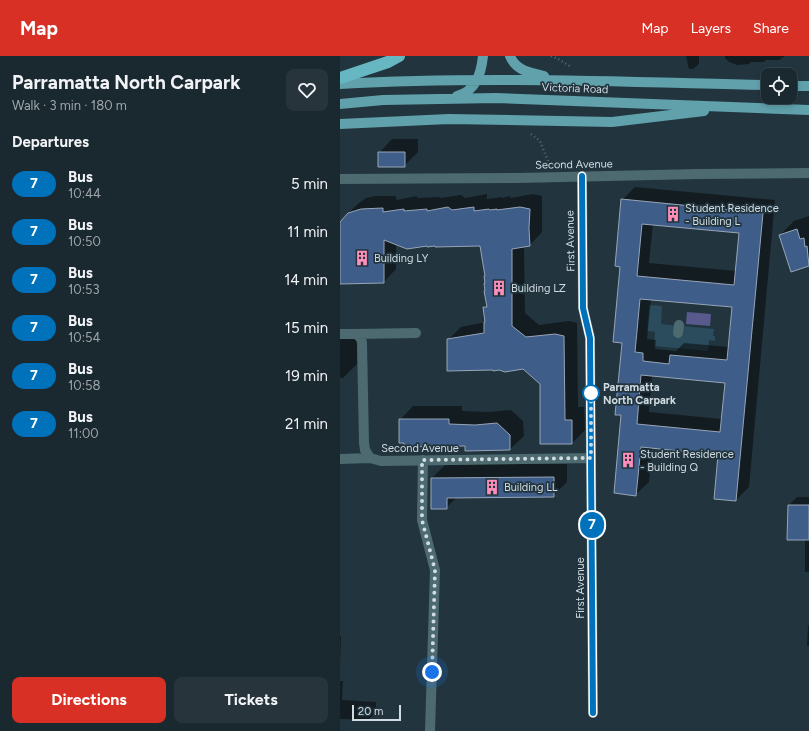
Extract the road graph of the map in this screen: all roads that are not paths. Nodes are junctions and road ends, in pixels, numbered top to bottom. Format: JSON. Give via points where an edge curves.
{"nodes":[{"id":1,"x":399,"y":56,"type":"edge"},
{"id":2,"x":484,"y":56,"type":"edge"},
{"id":3,"x":510,"y":56,"type":"edge"},
{"id":4,"x":340,"y":78,"type":"edge"},
{"id":5,"x":478,"y":79,"type":"junction"},
{"id":6,"x":555,"y":79,"type":"junction"},
{"id":7,"x":340,"y":84,"type":"edge"},
{"id":8,"x":761,"y":86,"type":"edge"},
{"id":9,"x":797,"y":86,"type":"edge"},
{"id":10,"x":809,"y":86,"type":"edge"},
{"id":11,"x":451,"y":98,"type":"junction"},
{"id":12,"x":340,"y":104,"type":"edge"},
{"id":13,"x":734,"y":108,"type":"junction"},
{"id":14,"x":809,"y":110,"type":"edge"},
{"id":15,"x":340,"y":124,"type":"edge"},
{"id":16,"x":809,"y":173,"type":"edge"},
{"id":17,"x":582,"y":176,"type":"junction"},
{"id":18,"x":341,"y":179,"type":"edge"},
{"id":19,"x":416,"y":333,"type":"dead end"},
{"id":20,"x":340,"y":334,"type":"edge"},
{"id":21,"x":356,"y":334,"type":"junction"},
{"id":22,"x":370,"y":458,"type":"junction"},
{"id":23,"x":591,"y":458,"type":"junction"},
{"id":24,"x":340,"y":459,"type":"edge"},
{"id":25,"x":422,"y":460,"type":"junction"},
{"id":26,"x":593,"y":713,"type":"dead end"},
{"id":27,"x":430,"y":731,"type":"edge"}],
"edges":[{"from":1,"to":4,"type":"highway"},
{"from":2,"to":5,"type":"main road"},
{"from":3,"to":6,"type":"main road","via":[[519,69]]},
{"from":5,"to":6,"type":"main road","name":"Victoria Road"},
{"from":5,"to":7,"type":"main road","name":"Victoria Road"},
{"from":5,"to":11,"type":"main road","via":[[468,91]]},
{"from":6,"to":8,"type":"main road","name":"Victoria Road"},
{"from":9,"to":10,"type":"main road"},
{"from":11,"to":12,"type":"main road","name":"Victoria Road"},
{"from":11,"to":13,"type":"main road","name":"Victoria Road","via":[[578,100]]},
{"from":13,"to":14,"type":"main road","name":"Victoria Road"},
{"from":13,"to":15,"type":"main road","via":[[612,122],[449,119]]},
{"from":16,"to":17,"type":"street","name":"Second Avenue"},
{"from":17,"to":18,"type":"street","name":"Second Avenue"},
{"from":17,"to":23,"type":"street","name":"First Avenue","via":[[583,308],[590,338]]},
{"from":19,"to":21,"type":"street"},
{"from":20,"to":21,"type":"street"},
{"from":21,"to":22,"type":"street","name":"Second Avenue","via":[[362,343],[364,443]]},
{"from":22,"to":24,"type":"street","name":"Second Avenue"},
{"from":22,"to":25,"type":"street","name":"Second Avenue","via":[[381,461]]},
{"from":23,"to":25,"type":"street","name":"Second Avenue"},
{"from":23,"to":26,"type":"street","name":"First Avenue"},
{"from":25,"to":27,"type":"street","via":[[422,520],[435,570]]}]}
